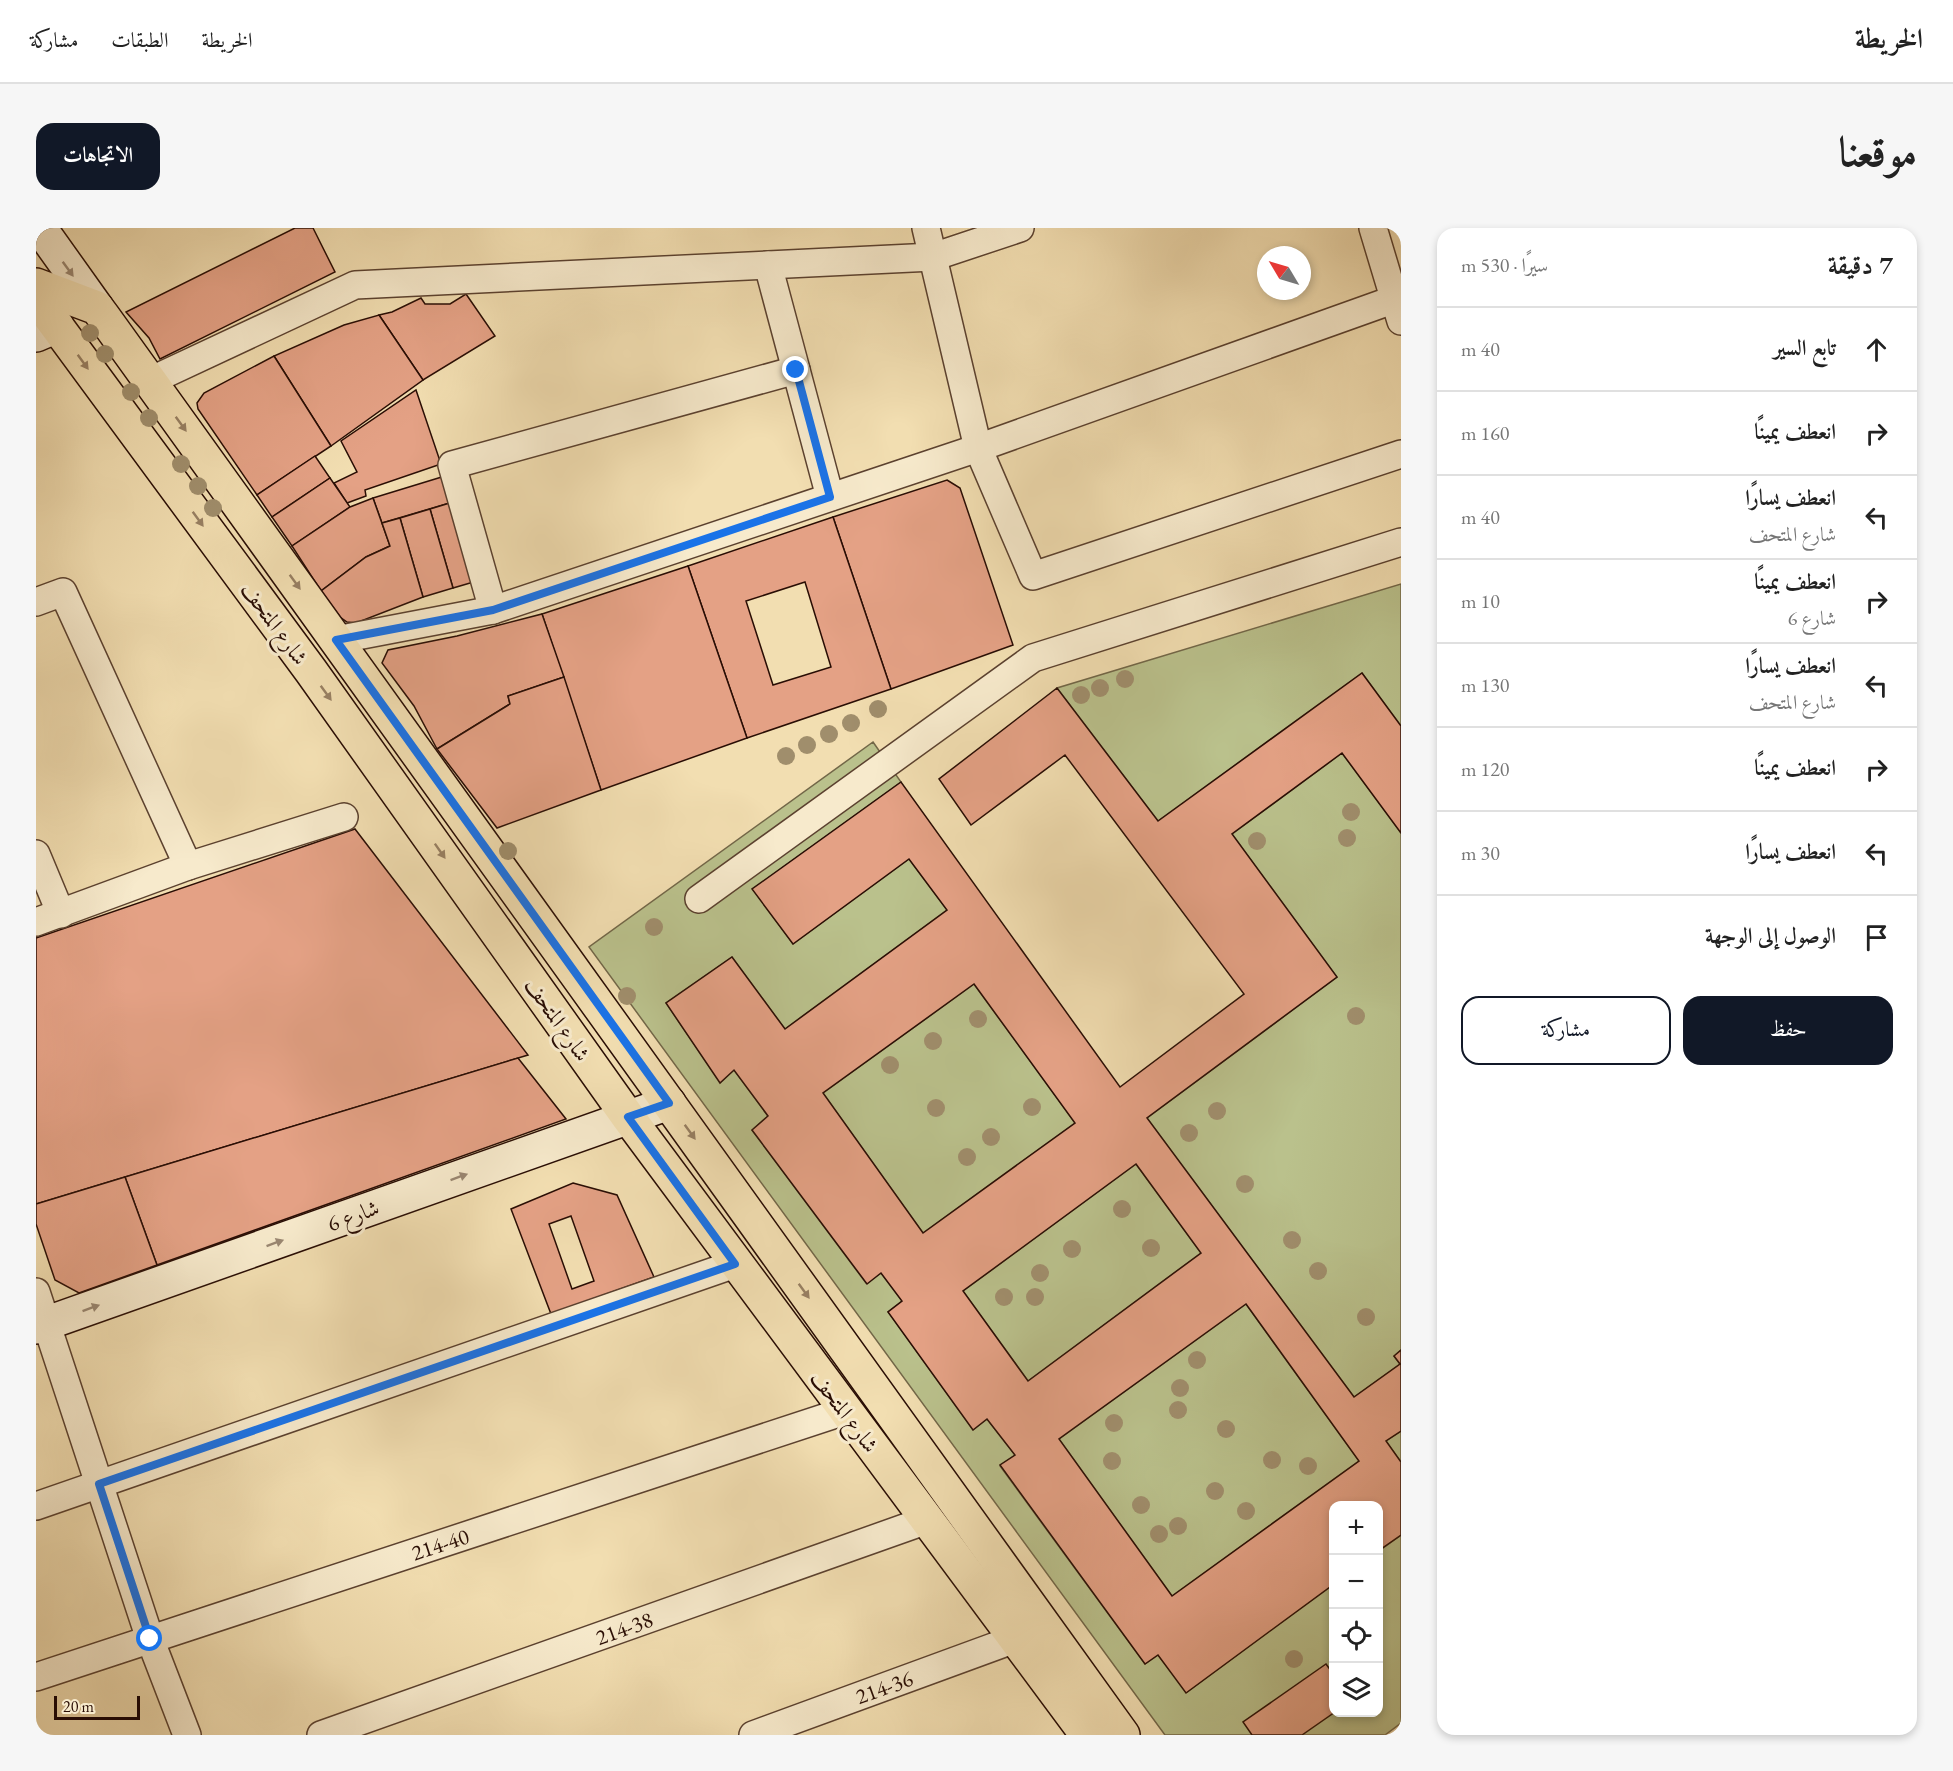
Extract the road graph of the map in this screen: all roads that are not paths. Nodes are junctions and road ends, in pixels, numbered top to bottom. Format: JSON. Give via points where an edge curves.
{"nodes":[{"id":1,"x":40,"y":228,"type":"edge"},
{"id":2,"x":926,"y":228,"type":"edge"},
{"id":3,"x":1020,"y":228,"type":"edge"},
{"id":4,"x":1373,"y":228,"type":"edge"},
{"id":5,"x":933,"y":257,"type":"junction"},
{"id":6,"x":768,"y":265,"type":"junction"},
{"id":7,"x":36,"y":285,"type":"edge"},
{"id":8,"x":36,"y":297,"type":"edge"},
{"id":9,"x":1398,"y":306,"type":"edge"},
{"id":10,"x":97,"y":308,"type":"junction"},
{"id":11,"x":46,"y":331,"type":"edge"},
{"id":12,"x":796,"y":370,"type":"junction"},
{"id":13,"x":150,"y":381,"type":"junction"},
{"id":14,"x":978,"y":448,"type":"junction"},
{"id":15,"x":1401,"y":454,"type":"edge"},
{"id":16,"x":830,"y":497,"type":"junction"},
{"id":17,"x":1401,"y":542,"type":"edge"},
{"id":18,"x":36,"y":602,"type":"edge"},
{"id":19,"x":493,"y":610,"type":"junction"},
{"id":20,"x":336,"y":640,"type":"junction"},
{"id":21,"x":344,"y":817,"type":"dead end"},
{"id":22,"x":36,"y":854,"type":"edge"},
{"id":23,"x":188,"y":866,"type":"junction"},
{"id":24,"x":699,"y":899,"type":"dead end"},
{"id":25,"x":48,"y":918,"type":"edge"},
{"id":26,"x":669,"y":1103,"type":"junction"},
{"id":27,"x":628,"y":1117,"type":"junction"},
{"id":28,"x":735,"y":1264,"type":"junction"},
{"id":29,"x":36,"y":1292,"type":"edge"},
{"id":30,"x":41,"y":1325,"type":"edge"},
{"id":31,"x":845,"y":1411,"type":"junction"},
{"id":32,"x":99,"y":1484,"type":"junction"},
{"id":33,"x":36,"y":1506,"type":"edge"},
{"id":34,"x":927,"y":1520,"type":"junction"},
{"id":35,"x":150,"y":1639,"type":"junction"},
{"id":36,"x":1015,"y":1639,"type":"junction"},
{"id":37,"x":36,"y":1677,"type":"edge"},
{"id":38,"x":187,"y":1735,"type":"edge"},
{"id":39,"x":321,"y":1735,"type":"edge"},
{"id":40,"x":753,"y":1735,"type":"edge"},
{"id":41,"x":1087,"y":1735,"type":"edge"},
{"id":42,"x":1123,"y":1735,"type":"edge"}],
"edges":[{"from":1,"to":10,"type":"street","name":"شارع المتحف","one_way":true},
{"from":2,"to":5,"type":"street"},
{"from":3,"to":5,"type":"street"},
{"from":4,"to":9,"type":"street"},
{"from":5,"to":6,"type":"street"},
{"from":5,"to":14,"type":"street"},
{"from":6,"to":12,"type":"street"},
{"from":6,"to":13,"type":"street","via":[[355,285]]},
{"from":7,"to":10,"type":"main road"},
{"from":8,"to":11,"type":"main road","name":"شارع المتحف"},
{"from":9,"to":14,"type":"street"},
{"from":10,"to":13,"type":"main road","name":"شارع المتحف"},
{"from":11,"to":27,"type":"main road","name":"شارع المتحف","one_way":true,"via":[[350,726]]},
{"from":12,"to":16,"type":"street"},
{"from":12,"to":19,"type":"street","via":[[452,465]]},
{"from":13,"to":20,"type":"main road","name":"شارع المتحف","one_way":true},
{"from":14,"to":15,"type":"street","via":[[1033,576]]},
{"from":14,"to":16,"type":"street"},
{"from":16,"to":19,"type":"street"},
{"from":17,"to":24,"type":"street","via":[[1033,658]]},
{"from":18,"to":23,"type":"street","via":[[63,592]]},
{"from":19,"to":20,"type":"street"},
{"from":20,"to":26,"type":"main road","name":"شارع المتحف"},
{"from":21,"to":23,"type":"street"},
{"from":22,"to":25,"type":"street"},
{"from":23,"to":25,"type":"street"},
{"from":26,"to":27,"type":"street","name":"شارع 6"},
{"from":26,"to":42,"type":"main road","name":"شارع المتحف","one_way":true},
{"from":27,"to":28,"type":"main road","name":"شارع المتحف"},
{"from":30,"to":27,"type":"street","name":"شارع 6","one_way":true},
{"from":28,"to":31,"type":"main road","name":"شارع المتحف"},
{"from":28,"to":32,"type":"street"},
{"from":29,"to":30,"type":"street"},
{"from":30,"to":32,"type":"street"},
{"from":31,"to":34,"type":"main road","name":"شارع المتحف"},
{"from":31,"to":35,"type":"street","name":"214-40"},
{"from":32,"to":33,"type":"street"},
{"from":32,"to":35,"type":"street"},
{"from":34,"to":36,"type":"main road","name":"شارع المتحف"},
{"from":34,"to":39,"type":"street","name":"214-38"},
{"from":35,"to":37,"type":"street","name":"214-40"},
{"from":35,"to":38,"type":"street"},
{"from":36,"to":40,"type":"street","name":"214-36"},
{"from":36,"to":41,"type":"main road","name":"شارع المتحف"}]}
